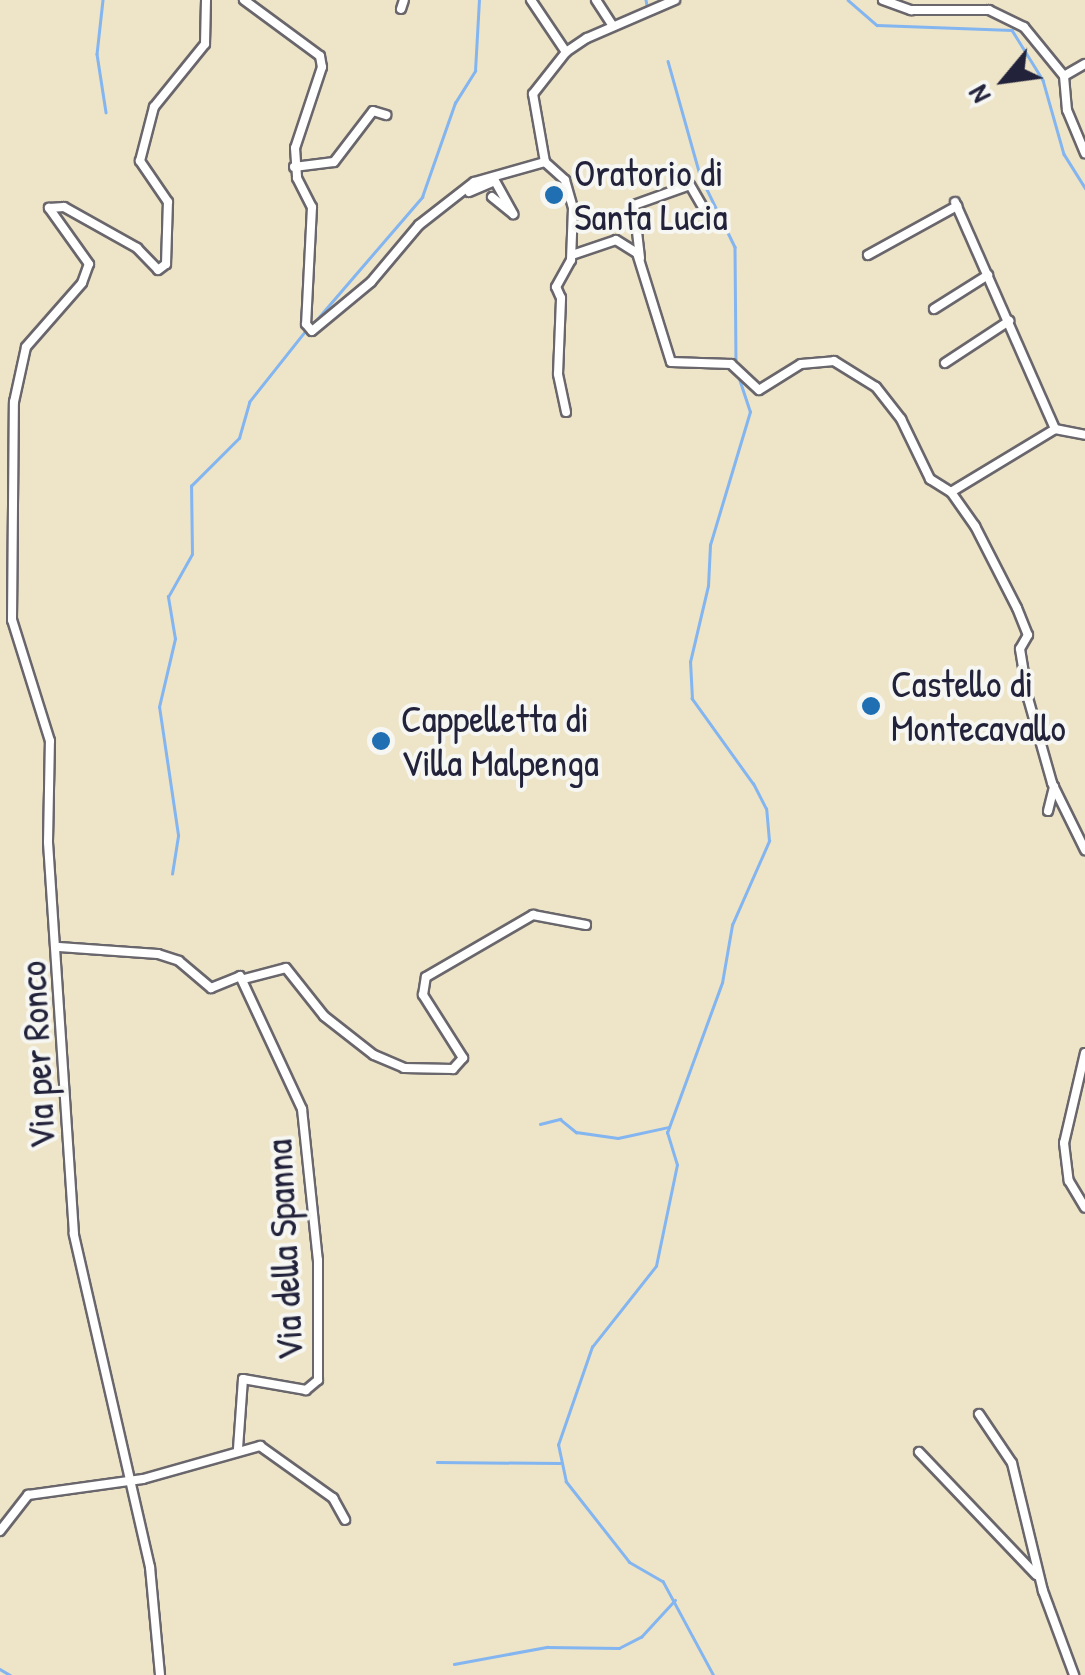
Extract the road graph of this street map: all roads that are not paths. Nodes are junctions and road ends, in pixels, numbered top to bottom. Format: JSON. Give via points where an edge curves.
{"nodes":[{"id":1,"x":206,"y":0,"type":"edge"},
{"id":2,"x":244,"y":0,"type":"edge"},
{"id":3,"x":531,"y":0,"type":"edge"},
{"id":4,"x":596,"y":0,"type":"edge"},
{"id":5,"x":675,"y":0,"type":"edge"},
{"id":6,"x":883,"y":0,"type":"edge"},
{"id":7,"x":612,"y":25,"type":"junction"},
{"id":8,"x":566,"y":52,"type":"junction"},
{"id":9,"x":1085,"y":64,"type":"edge"},
{"id":10,"x":1064,"y":76,"type":"junction"},
{"id":11,"x":386,"y":116,"type":"dead end"},
{"id":12,"x":1085,"y":153,"type":"edge"},
{"id":13,"x":544,"y":162,"type":"junction"},
{"id":14,"x":294,"y":167,"type":"junction"},
{"id":15,"x":456,"y":195,"type":"junction"},
{"id":16,"x":492,"y":197,"type":"dead end"},
{"id":17,"x":712,"y":222,"type":"dead end"},
{"id":18,"x":572,"y":255,"type":"junction"},
{"id":19,"x":868,"y":256,"type":"dead end"},
{"id":20,"x":640,"y":258,"type":"junction"},
{"id":21,"x":988,"y":274,"type":"junction"},
{"id":22,"x":934,"y":309,"type":"dead end"},
{"id":23,"x":1009,"y":321,"type":"junction"},
{"id":24,"x":944,"y":363,"type":"dead end"},
{"id":25,"x":566,"y":412,"type":"dead end"},
{"id":26,"x":1055,"y":430,"type":"junction"},
{"id":27,"x":1085,"y":435,"type":"edge"},
{"id":28,"x":951,"y":492,"type":"junction"},
{"id":29,"x":1054,"y":787,"type":"junction"},
{"id":30,"x":1048,"y":810,"type":"dead end"},
{"id":31,"x":1085,"y":850,"type":"edge"},
{"id":32,"x":586,"y":925,"type":"dead end"},
{"id":33,"x":59,"y":947,"type":"junction"},
{"id":34,"x":244,"y":979,"type":"junction"},
{"id":35,"x":1085,"y":1052,"type":"edge"},
{"id":36,"x":1085,"y":1208,"type":"edge"},
{"id":37,"x":979,"y":1414,"type":"dead end"},
{"id":38,"x":238,"y":1449,"type":"junction"},
{"id":39,"x":918,"y":1452,"type":"dead end"},
{"id":40,"x":128,"y":1479,"type":"junction"},
{"id":41,"x":345,"y":1520,"type":"dead end"},
{"id":42,"x":0,"y":1531,"type":"edge"},
{"id":43,"x":1039,"y":1578,"type":"junction"},
{"id":44,"x":160,"y":1675,"type":"edge"},
{"id":45,"x":1074,"y":1675,"type":"edge"}],
"edges":[{"from":1,"to":33,"type":"street","name":"Via per Ronco","via":[[205,44],[154,107],[140,161],[168,202],[166,264],[158,270],[125,241],[64,208],[49,208],[89,264],[82,283],[26,347],[16,386],[12,620],[50,741],[48,842]]},
{"from":2,"to":14,"type":"street","via":[[320,56]]},
{"from":3,"to":8,"type":"street"},
{"from":4,"to":7,"type":"street"},
{"from":5,"to":7,"type":"street"},
{"from":6,"to":10,"type":"street","via":[[912,10],[1003,14],[1024,27]]},
{"from":7,"to":8,"type":"street"},
{"from":8,"to":13,"type":"street","via":[[534,94]]},
{"from":9,"to":10,"type":"street"},
{"from":10,"to":12,"type":"street","via":[[1067,110]]},
{"from":11,"to":14,"type":"street","via":[[372,111],[334,162]]},
{"from":13,"to":15,"type":"street","via":[[484,175]]},
{"from":13,"to":18,"type":"street","via":[[570,192]]},
{"from":14,"to":15,"type":"street","via":[[312,206],[309,328]]},
{"from":15,"to":16,"type":"street","via":[[495,181],[513,214]]},
{"from":17,"to":20,"type":"street","via":[[690,185],[634,205]]},
{"from":18,"to":20,"type":"street","via":[[616,240]]},
{"from":18,"to":25,"type":"street","via":[[556,287]]},
{"from":19,"to":21,"type":"street","via":[[956,204]]},
{"from":20,"to":28,"type":"street","via":[[668,359],[735,365],[759,390],[808,362],[834,361],[862,373],[901,419],[930,479]]},
{"from":21,"to":22,"type":"street"},
{"from":21,"to":23,"type":"street"},
{"from":23,"to":24,"type":"street"},
{"from":23,"to":26,"type":"street"},
{"from":26,"to":27,"type":"street"},
{"from":26,"to":28,"type":"street"},
{"from":28,"to":29,"type":"street","via":[[998,566],[1028,636],[1021,657]]},
{"from":29,"to":30,"type":"street"},
{"from":29,"to":31,"type":"street"},
{"from":32,"to":34,"type":"street","via":[[533,915],[426,977],[423,996],[463,1058],[452,1069],[404,1068],[374,1055],[324,1016],[286,968]]},
{"from":33,"to":34,"type":"street","via":[[158,954],[180,961],[211,988]]},
{"from":33,"to":40,"type":"street","name":"Via per Ronco","via":[[74,1234]]},
{"from":34,"to":38,"type":"street","name":"Via della Spanna","via":[[307,1123],[319,1304],[316,1386],[243,1379]]},
{"from":35,"to":36,"type":"street","via":[[1064,1143],[1069,1180]]},
{"from":37,"to":43,"type":"street","via":[[1012,1463]]},
{"from":38,"to":40,"type":"street"},
{"from":38,"to":41,"type":"street","via":[[272,1449],[333,1498]]},
{"from":39,"to":43,"type":"street"},
{"from":40,"to":42,"type":"street","via":[[28,1495]]},
{"from":40,"to":44,"type":"street","name":"Via per Ronco","via":[[154,1595]]},
{"from":43,"to":45,"type":"street"}]}
